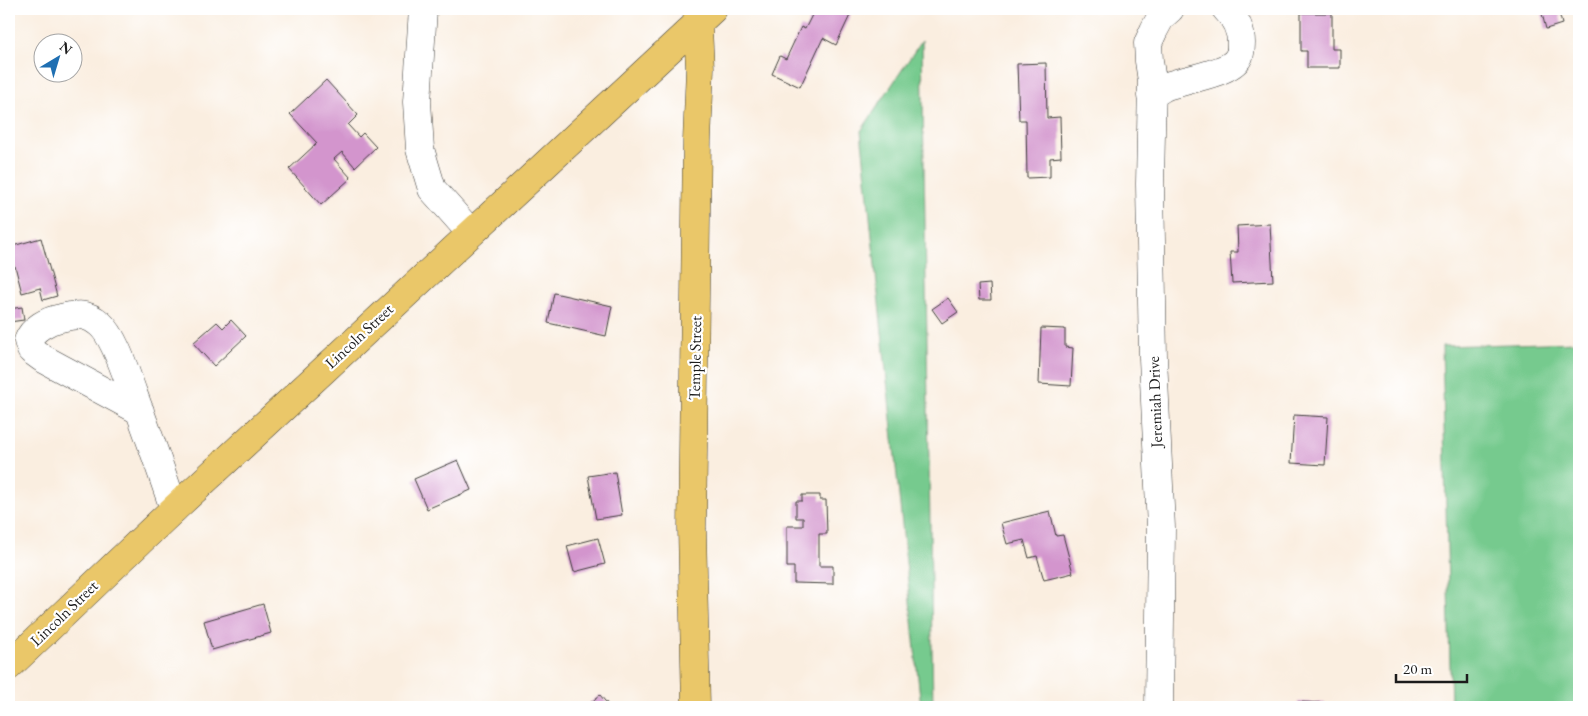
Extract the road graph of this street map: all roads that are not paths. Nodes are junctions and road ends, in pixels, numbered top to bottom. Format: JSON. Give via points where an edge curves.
{"nodes":[{"id":1,"x":423,"y":9,"type":"edge"},
{"id":2,"x":1170,"y":9,"type":"edge"},
{"id":3,"x":1226,"y":9,"type":"edge"},
{"id":4,"x":703,"y":13,"type":"edge"},
{"id":5,"x":1151,"y":96,"type":"junction"},
{"id":6,"x":471,"y":233,"type":"junction"},
{"id":7,"x":140,"y":411,"type":"dead end"},
{"id":8,"x":174,"y":509,"type":"junction"},
{"id":9,"x":9,"y":666,"type":"edge"},
{"id":10,"x":696,"y":707,"type":"edge"},
{"id":11,"x":1158,"y":707,"type":"edge"}],
"edges":[{"from":1,"to":6,"type":"street","via":[[417,102],[420,149],[432,189]]},
{"from":2,"to":5,"type":"street","name":"Jeremiah Drive","via":[[1161,17],[1148,43]]},
{"from":3,"to":5,"type":"street","via":[[1239,28],[1241,49],[1238,58],[1230,66],[1165,86]]},
{"from":4,"to":6,"type":"main road","name":"Lincoln Street"},
{"from":4,"to":10,"type":"main road","name":"Temple Street","via":[[697,141],[692,529]]},
{"from":5,"to":11,"type":"street","name":"Jeremiah Drive","via":[[1153,358],[1161,528]]},
{"from":6,"to":8,"type":"main road","name":"Lincoln Street"},
{"from":7,"to":8,"type":"street"},
{"from":8,"to":9,"type":"main road","name":"Lincoln Street"}]}
